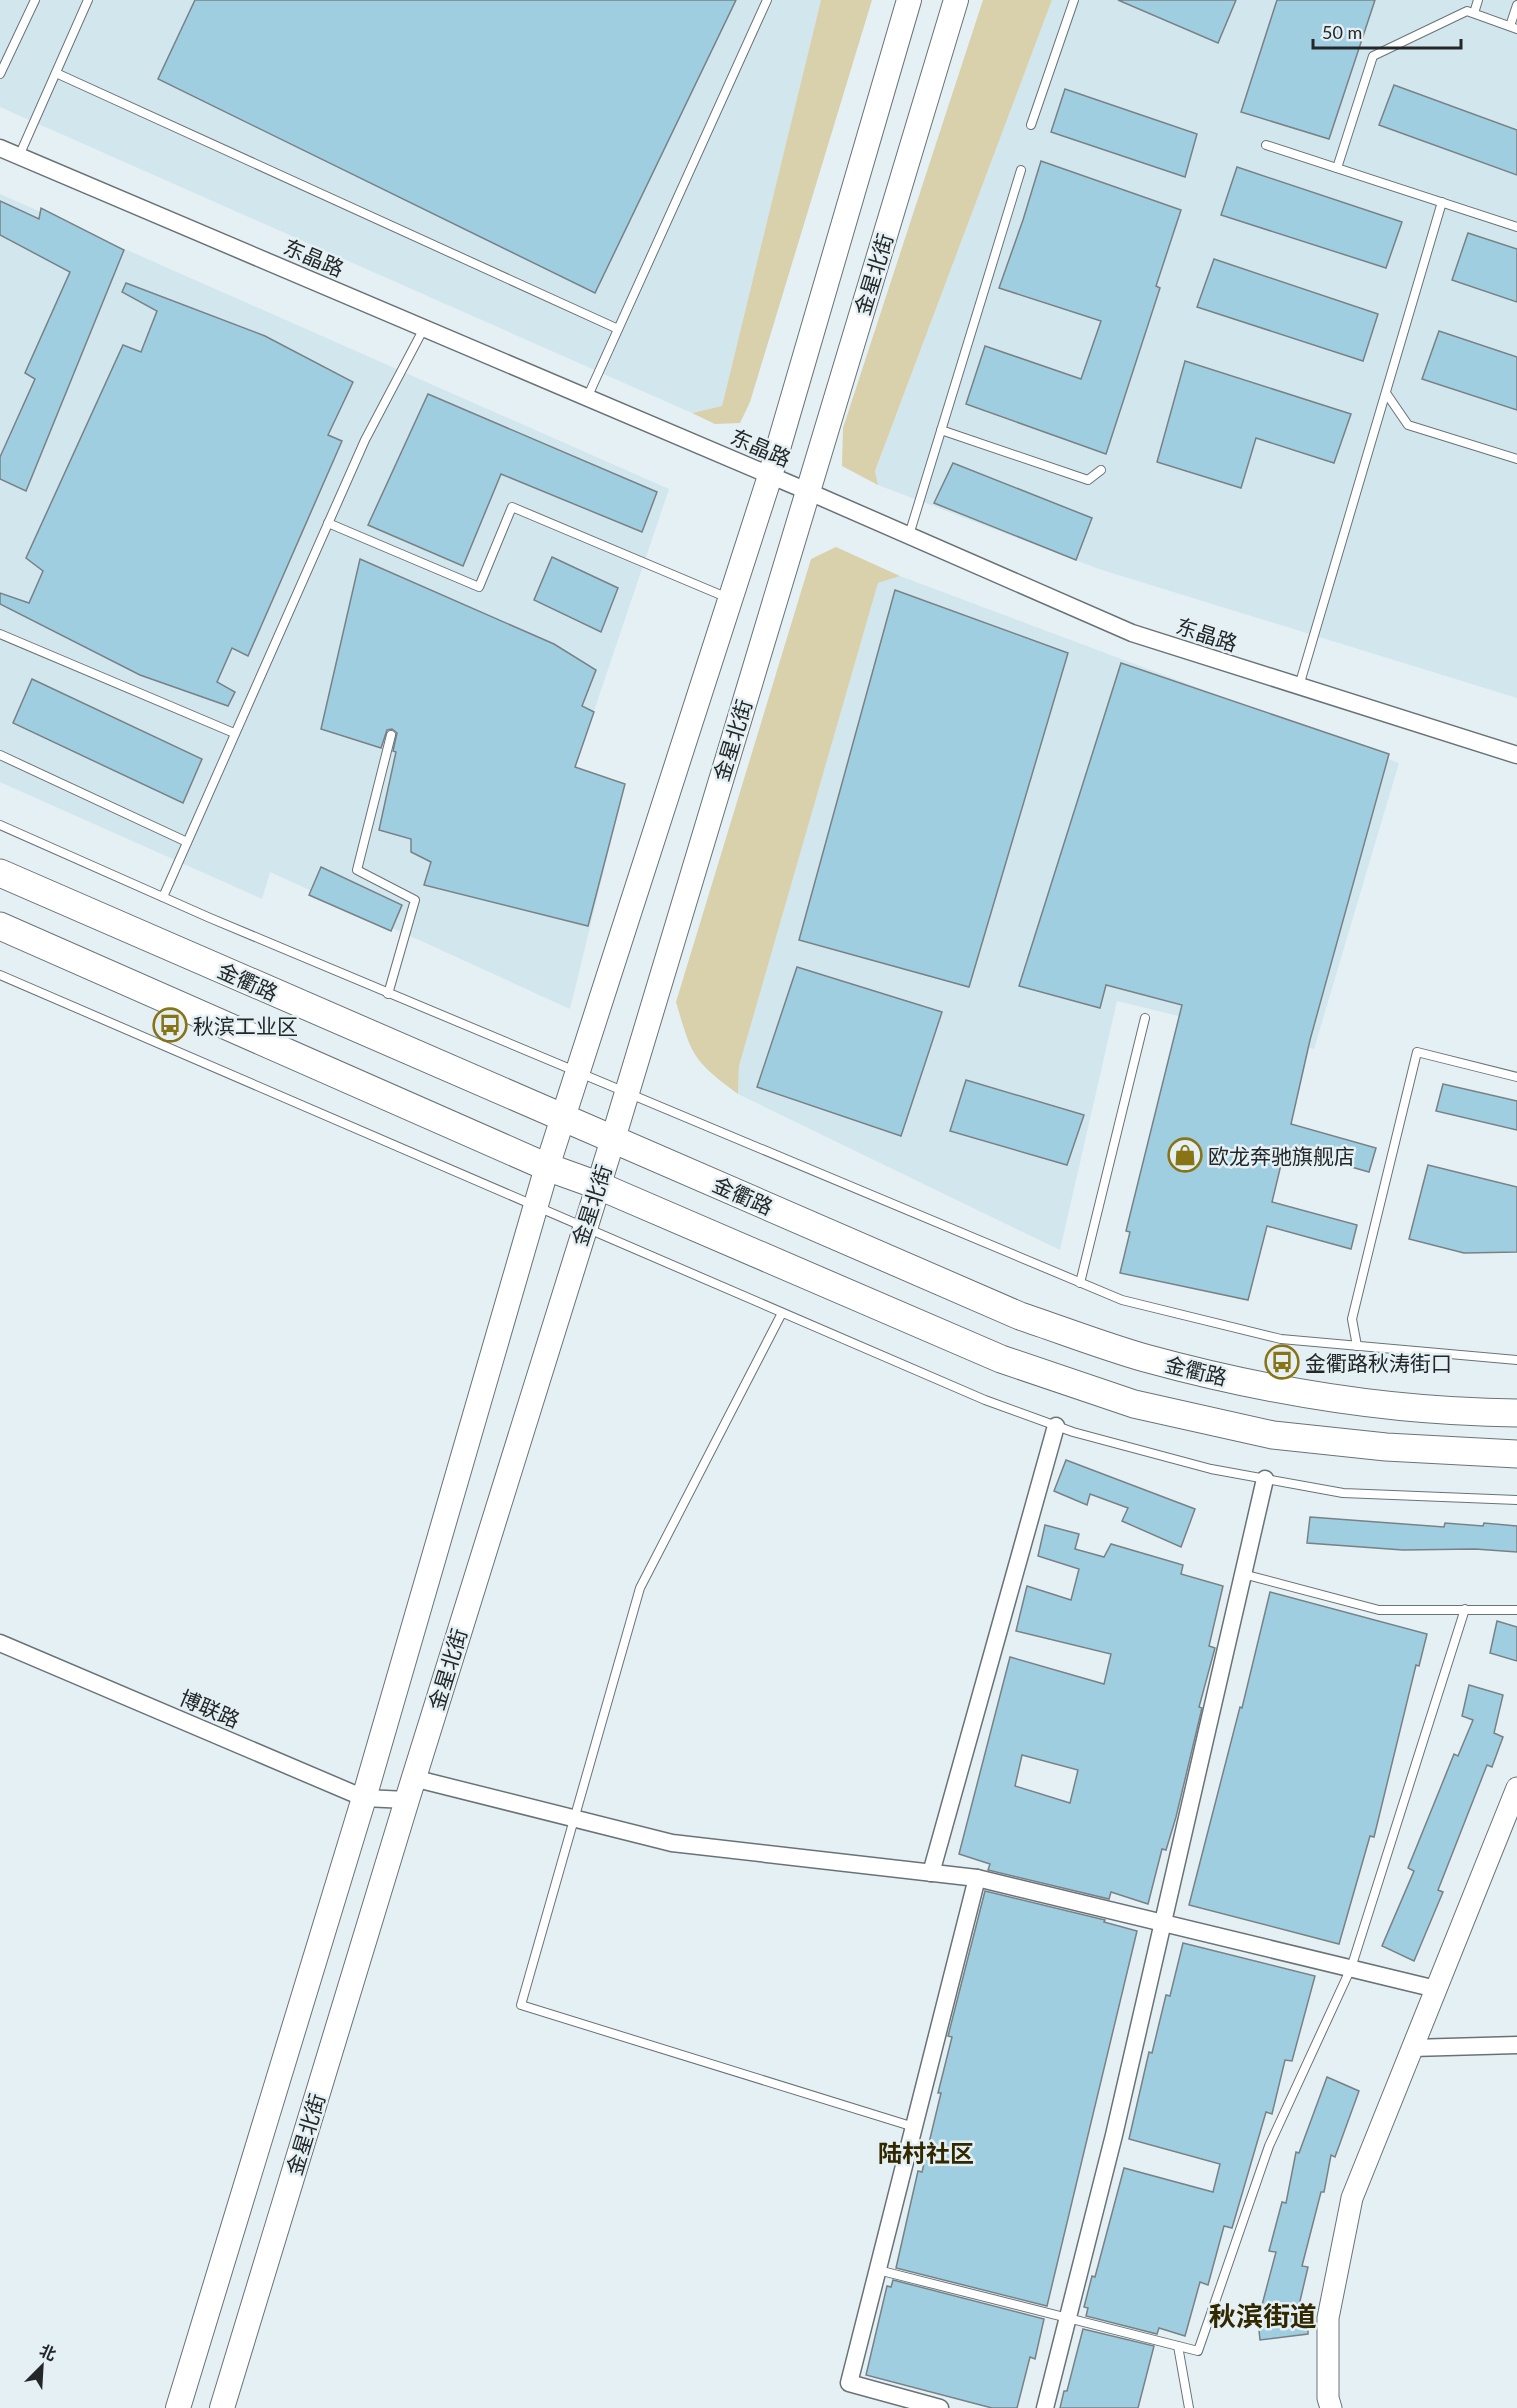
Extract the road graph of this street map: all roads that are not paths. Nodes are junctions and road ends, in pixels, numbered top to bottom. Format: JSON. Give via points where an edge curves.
{"nodes":[{"id":1,"x":35,"y":0,"type":"edge"},
{"id":2,"x":88,"y":0,"type":"edge"},
{"id":3,"x":767,"y":0,"type":"edge"},
{"id":4,"x":909,"y":0,"type":"edge"},
{"id":5,"x":956,"y":0,"type":"edge"},
{"id":6,"x":1074,"y":0,"type":"edge"},
{"id":7,"x":1478,"y":0,"type":"edge"},
{"id":8,"x":1517,"y":5,"type":"edge"},
{"id":9,"x":1474,"y":13,"type":"junction"},
{"id":10,"x":1514,"y":28,"type":"edge"},
{"id":11,"x":1,"y":68,"type":"edge"},
{"id":12,"x":56,"y":73,"type":"junction"},
{"id":13,"x":1031,"y":125,"type":"dead end"},
{"id":14,"x":1266,"y":145,"type":"dead end"},
{"id":15,"x":0,"y":147,"type":"edge"},
{"id":16,"x":19,"y":156,"type":"junction"},
{"id":17,"x":1337,"y":168,"type":"junction"},
{"id":18,"x":1021,"y":170,"type":"dead end"},
{"id":19,"x":1442,"y":202,"type":"junction"},
{"id":20,"x":1517,"y":227,"type":"edge"},
{"id":21,"x":424,"y":328,"type":"junction"},
{"id":22,"x":618,"y":329,"type":"junction"},
{"id":23,"x":1386,"y":393,"type":"junction"},
{"id":24,"x":586,"y":398,"type":"junction"},
{"id":25,"x":941,"y":430,"type":"junction"},
{"id":26,"x":1517,"y":459,"type":"edge"},
{"id":27,"x":1101,"y":470,"type":"dead end"},
{"id":28,"x":770,"y":476,"type":"junction"},
{"id":29,"x":807,"y":491,"type":"junction"},
{"id":30,"x":328,"y":523,"type":"junction"},
{"id":31,"x":909,"y":536,"type":"junction"},
{"id":32,"x":730,"y":598,"type":"junction"},
{"id":33,"x":0,"y":634,"type":"edge"},
{"id":34,"x":1299,"y":686,"type":"junction"},
{"id":35,"x":234,"y":733,"type":"junction"},
{"id":36,"x":391,"y":735,"type":"dead end"},
{"id":37,"x":0,"y":755,"type":"edge"},
{"id":38,"x":1517,"y":755,"type":"edge"},
{"id":39,"x":0,"y":825,"type":"edge"},
{"id":40,"x":187,"y":842,"type":"junction"},
{"id":41,"x":0,"y":873,"type":"edge"},
{"id":42,"x":163,"y":897,"type":"junction"},
{"id":43,"x":0,"y":926,"type":"edge"},
{"id":44,"x":0,"y":975,"type":"edge"},
{"id":45,"x":388,"y":994,"type":"junction"},
{"id":46,"x":1145,"y":1018,"type":"dead end"},
{"id":47,"x":577,"y":1073,"type":"junction"},
{"id":48,"x":1517,"y":1077,"type":"edge"},
{"id":49,"x":626,"y":1094,"type":"junction"},
{"id":50,"x":562,"y":1119,"type":"junction"},
{"id":51,"x":613,"y":1138,"type":"junction"},
{"id":52,"x":547,"y":1167,"type":"junction"},
{"id":53,"x":597,"y":1185,"type":"junction"},
{"id":54,"x":536,"y":1204,"type":"junction"},
{"id":55,"x":585,"y":1225,"type":"junction"},
{"id":56,"x":1080,"y":1283,"type":"junction"},
{"id":57,"x":782,"y":1313,"type":"junction"},
{"id":58,"x":1357,"y":1346,"type":"junction"},
{"id":59,"x":1517,"y":1360,"type":"edge"},
{"id":60,"x":1517,"y":1413,"type":"edge"},
{"id":61,"x":1056,"y":1426,"type":"junction"},
{"id":62,"x":1517,"y":1454,"type":"edge"},
{"id":63,"x":1265,"y":1479,"type":"junction"},
{"id":64,"x":1517,"y":1500,"type":"edge"},
{"id":65,"x":1243,"y":1574,"type":"junction"},
{"id":66,"x":1465,"y":1609,"type":"junction"},
{"id":67,"x":1517,"y":1610,"type":"edge"},
{"id":68,"x":0,"y":1643,"type":"edge"},
{"id":69,"x":1517,"y":1788,"type":"edge"},
{"id":70,"x":410,"y":1789,"type":"junction"},
{"id":71,"x":364,"y":1798,"type":"junction"},
{"id":72,"x":574,"y":1819,"type":"junction"},
{"id":73,"x":932,"y":1873,"type":"junction"},
{"id":74,"x":977,"y":1878,"type":"junction"},
{"id":75,"x":1163,"y":1923,"type":"junction"},
{"id":76,"x":1351,"y":1968,"type":"junction"},
{"id":77,"x":1436,"y":1989,"type":"junction"},
{"id":78,"x":1517,"y":2045,"type":"edge"},
{"id":79,"x":1412,"y":2048,"type":"junction"},
{"id":80,"x":914,"y":2127,"type":"junction"},
{"id":81,"x":878,"y":2270,"type":"junction"},
{"id":82,"x":1068,"y":2318,"type":"junction"},
{"id":83,"x":1178,"y":2346,"type":"junction"},
{"id":84,"x":178,"y":2408,"type":"edge"},
{"id":85,"x":222,"y":2408,"type":"edge"},
{"id":86,"x":940,"y":2408,"type":"edge"},
{"id":87,"x":1045,"y":2408,"type":"edge"},
{"id":88,"x":1189,"y":2408,"type":"edge"},
{"id":89,"x":1331,"y":2408,"type":"edge"}],
"edges":[{"from":1,"to":11,"type":"lane"},
{"from":2,"to":12,"type":"lane"},
{"from":3,"to":22,"type":"lane"},
{"from":4,"to":28,"type":"main road","name":"金星北街"},
{"from":5,"to":29,"type":"main road","name":"金星北街"},
{"from":6,"to":13,"type":"lane"},
{"from":7,"to":9,"type":"lane"},
{"from":8,"to":10,"type":"lane"},
{"from":9,"to":10,"type":"lane"},
{"from":9,"to":17,"type":"lane","via":[[1467,11],[1373,56]]},
{"from":12,"to":16,"type":"lane"},
{"from":12,"to":22,"type":"lane"},
{"from":14,"to":17,"type":"lane"},
{"from":15,"to":16,"type":"street","name":"东晶路"},
{"from":16,"to":21,"type":"street","name":"东晶路"},
{"from":17,"to":19,"type":"lane"},
{"from":18,"to":25,"type":"lane"},
{"from":19,"to":20,"type":"lane"},
{"from":19,"to":23,"type":"lane"},
{"from":21,"to":24,"type":"street","name":"东晶路"},
{"from":21,"to":30,"type":"lane","via":[[365,440]]},
{"from":22,"to":24,"type":"lane"},
{"from":23,"to":26,"type":"lane","via":[[1408,425]]},
{"from":23,"to":34,"type":"lane"},
{"from":24,"to":28,"type":"street","name":"东晶路"},
{"from":25,"to":27,"type":"lane","via":[[1088,480]]},
{"from":25,"to":31,"type":"lane"},
{"from":28,"to":29,"type":"street","name":"东晶路"},
{"from":28,"to":32,"type":"main road","name":"金星北街"},
{"from":29,"to":31,"type":"street","name":"东晶路"},
{"from":29,"to":49,"type":"main road","name":"金星北街"},
{"from":30,"to":32,"type":"lane","via":[[479,587],[512,507]]},
{"from":30,"to":35,"type":"lane"},
{"from":31,"to":34,"type":"street","name":"东晶路","via":[[1132,633]]},
{"from":32,"to":47,"type":"main road","name":"金星北街"},
{"from":33,"to":35,"type":"lane"},
{"from":34,"to":38,"type":"street","name":"东晶路"},
{"from":35,"to":40,"type":"lane"},
{"from":36,"to":45,"type":"lane","via":[[357,870],[416,900]]},
{"from":37,"to":40,"type":"lane"},
{"from":39,"to":42,"type":"lane"},
{"from":40,"to":42,"type":"lane"},
{"from":41,"to":50,"type":"main road","name":"金衢路"},
{"from":42,"to":45,"type":"lane"},
{"from":43,"to":52,"type":"main road"},
{"from":44,"to":54,"type":"lane"},
{"from":45,"to":47,"type":"lane"},
{"from":46,"to":56,"type":"lane"},
{"from":47,"to":49,"type":"lane"},
{"from":47,"to":50,"type":"main road","name":"金星北街"},
{"from":48,"to":58,"type":"lane","via":[[1417,1052],[1352,1319]]},
{"from":49,"to":51,"type":"main road","name":"金星北街"},
{"from":49,"to":56,"type":"lane"},
{"from":50,"to":51,"type":"main road","name":"金衢路"},
{"from":50,"to":52,"type":"main road","name":"金星北街"},
{"from":51,"to":53,"type":"main road","name":"金星北街"},
{"from":51,"to":60,"type":"main road","name":"金衢路","via":[[1020,1316],[1145,1358],[1243,1381],[1376,1404]]},
{"from":52,"to":53,"type":"main road"},
{"from":52,"to":54,"type":"main road","name":"金星北街"},
{"from":53,"to":55,"type":"main road","name":"金星北街"},
{"from":53,"to":62,"type":"main road","via":[[1001,1359],[1134,1404],[1273,1435],[1386,1448]]},
{"from":54,"to":55,"type":"lane"},
{"from":54,"to":71,"type":"main road","name":"金星北街"},
{"from":55,"to":57,"type":"lane"},
{"from":55,"to":70,"type":"main road","name":"金星北街"},
{"from":56,"to":58,"type":"lane","via":[[1122,1300],[1281,1339]]},
{"from":57,"to":61,"type":"lane","via":[[985,1400]]},
{"from":57,"to":72,"type":"lane","via":[[640,1588]]},
{"from":58,"to":59,"type":"lane"},
{"from":61,"to":63,"type":"lane","via":[[1211,1469]]},
{"from":61,"to":73,"type":"street"},
{"from":63,"to":64,"type":"lane","via":[[1344,1493]]},
{"from":63,"to":65,"type":"street"},
{"from":65,"to":66,"type":"lane","via":[[1379,1610]]},
{"from":65,"to":75,"type":"street"},
{"from":66,"to":67,"type":"lane"},
{"from":66,"to":76,"type":"lane"},
{"from":68,"to":71,"type":"street","name":"博联路"},
{"from":69,"to":77,"type":"street"},
{"from":70,"to":71,"type":"street","name":"博联路"},
{"from":70,"to":72,"type":"street","name":"博联路"},
{"from":70,"to":85,"type":"main road","name":"金星北街"},
{"from":71,"to":84,"type":"main road","name":"金星北街"},
{"from":72,"to":73,"type":"street","name":"博联路","via":[[672,1843]]},
{"from":72,"to":80,"type":"lane","via":[[521,2005]]},
{"from":73,"to":74,"type":"street","name":"博联路"},
{"from":74,"to":75,"type":"street","name":"博联路"},
{"from":74,"to":80,"type":"street"},
{"from":75,"to":76,"type":"street","name":"博联路"},
{"from":75,"to":82,"type":"street"},
{"from":76,"to":77,"type":"street","name":"博联路"},
{"from":76,"to":83,"type":"lane","via":[[1269,2146],[1198,2351]]},
{"from":77,"to":79,"type":"street"},
{"from":78,"to":79,"type":"street"},
{"from":79,"to":89,"type":"street","via":[[1352,2198],[1328,2318]]},
{"from":80,"to":81,"type":"street"},
{"from":81,"to":82,"type":"lane"},
{"from":81,"to":86,"type":"street","via":[[849,2383]]},
{"from":82,"to":83,"type":"lane"},
{"from":82,"to":87,"type":"street"},
{"from":83,"to":88,"type":"lane"}]}
